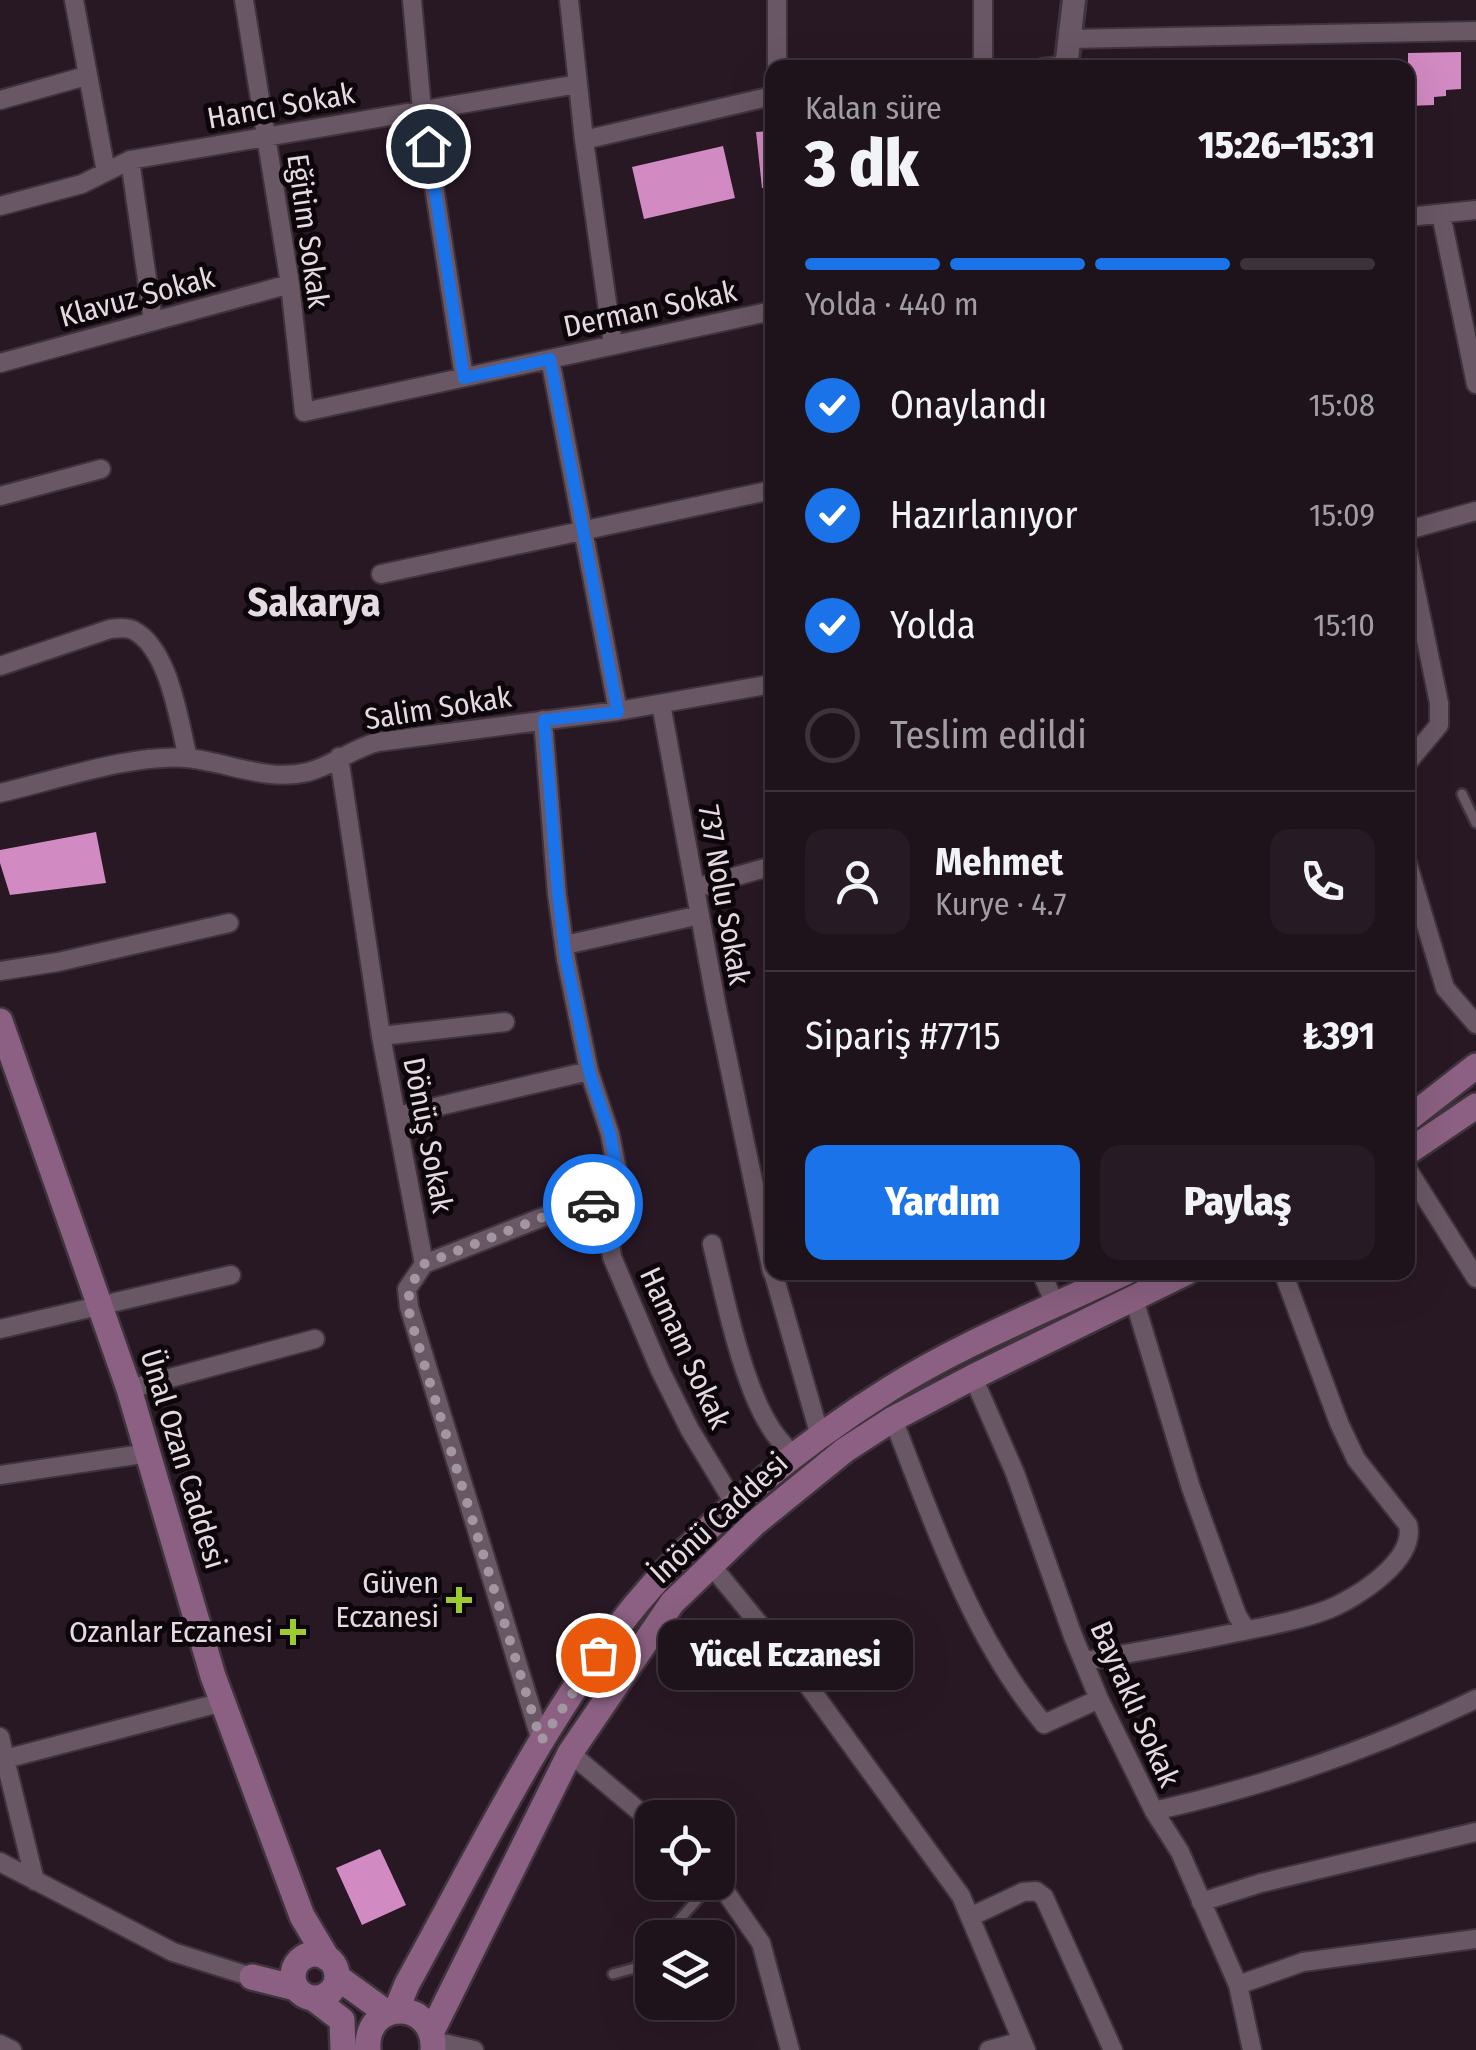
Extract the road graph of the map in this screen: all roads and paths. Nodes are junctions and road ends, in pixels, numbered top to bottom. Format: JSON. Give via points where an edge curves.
{"nodes":[{"id":1,"x":74,"y":0,"type":"edge"},
{"id":2,"x":244,"y":0,"type":"edge"},
{"id":3,"x":412,"y":0,"type":"edge"},
{"id":4,"x":570,"y":0,"type":"edge"},
{"id":5,"x":777,"y":0,"type":"edge"},
{"id":6,"x":984,"y":0,"type":"edge"},
{"id":7,"x":1074,"y":0,"type":"edge"},
{"id":8,"x":1476,"y":31,"type":"edge"},
{"id":9,"x":1068,"y":39,"type":"junction"},
{"id":10,"x":777,"y":60,"type":"edge"},
{"id":11,"x":982,"y":60,"type":"edge"},
{"id":12,"x":1066,"y":60,"type":"edge"},
{"id":13,"x":86,"y":76,"type":"junction"},
{"id":14,"x":578,"y":84,"type":"junction"},
{"id":15,"x":765,"y":98,"type":"edge"},
{"id":16,"x":0,"y":100,"type":"edge"},
{"id":17,"x":422,"y":110,"type":"junction"},
{"id":18,"x":267,"y":137,"type":"junction"},
{"id":19,"x":584,"y":140,"type":"junction"},
{"id":20,"x":130,"y":160,"type":"junction"},
{"id":21,"x":106,"y":172,"type":"junction"},
{"id":22,"x":0,"y":206,"type":"edge"},
{"id":23,"x":1476,"y":210,"type":"edge"},
{"id":24,"x":1441,"y":214,"type":"junction"},
{"id":25,"x":1415,"y":216,"type":"edge"},
{"id":26,"x":290,"y":284,"type":"junction"},
{"id":27,"x":765,"y":312,"type":"edge"},
{"id":28,"x":154,"y":321,"type":"junction"},
{"id":29,"x":613,"y":345,"type":"junction"},
{"id":30,"x":550,"y":359,"type":"junction"},
{"id":31,"x":0,"y":364,"type":"edge"},
{"id":32,"x":464,"y":378,"type":"junction"},
{"id":33,"x":1476,"y":384,"type":"edge"},
{"id":34,"x":304,"y":412,"type":"joint"},
{"id":35,"x":101,"y":469,"type":"dead end"},
{"id":36,"x":765,"y":492,"type":"edge"},
{"id":37,"x":0,"y":496,"type":"edge"},
{"id":38,"x":1476,"y":512,"type":"edge"},
{"id":39,"x":1415,"y":528,"type":"edge"},
{"id":40,"x":584,"y":531,"type":"junction"},
{"id":41,"x":381,"y":574,"type":"dead end"},
{"id":42,"x":1415,"y":581,"type":"edge"},
{"id":43,"x":0,"y":666,"type":"edge"},
{"id":44,"x":765,"y":685,"type":"edge"},
{"id":45,"x":661,"y":704,"type":"junction"},
{"id":46,"x":618,"y":712,"type":"junction"},
{"id":47,"x":544,"y":720,"type":"junction"},
{"id":48,"x":1415,"y":754,"type":"edge"},
{"id":49,"x":339,"y":756,"type":"junction"},
{"id":50,"x":188,"y":758,"type":"junction"},
{"id":51,"x":0,"y":793,"type":"edge"},
{"id":52,"x":1462,"y":794,"type":"dead end"},
{"id":53,"x":1476,"y":823,"type":"edge"},
{"id":54,"x":765,"y":868,"type":"edge"},
{"id":55,"x":1415,"y":887,"type":"edge"},
{"id":56,"x":695,"y":888,"type":"junction"},
{"id":57,"x":700,"y":915,"type":"junction"},
{"id":58,"x":229,"y":924,"type":"dead end"},
{"id":59,"x":565,"y":945,"type":"junction"},
{"id":60,"x":0,"y":970,"type":"edge"},
{"id":61,"x":505,"y":1022,"type":"dead end"},
{"id":62,"x":1476,"y":1024,"type":"edge"},
{"id":63,"x":2,"y":1031,"type":"edge"},
{"id":64,"x":381,"y":1036,"type":"junction"},
{"id":65,"x":1476,"y":1066,"type":"edge"},
{"id":66,"x":589,"y":1071,"type":"junction"},
{"id":67,"x":1476,"y":1106,"type":"edge"},
{"id":68,"x":1415,"y":1114,"type":"edge"},
{"id":69,"x":396,"y":1116,"type":"junction"},
{"id":70,"x":1415,"y":1147,"type":"edge"},
{"id":71,"x":1415,"y":1181,"type":"edge"},
{"id":72,"x":605,"y":1205,"type":"junction"},
{"id":73,"x":765,"y":1237,"type":"edge"},
{"id":74,"x":712,"y":1244,"type":"dead end"},
{"id":75,"x":424,"y":1264,"type":"junction"},
{"id":76,"x":231,"y":1275,"type":"dead end"},
{"id":77,"x":1476,"y":1278,"type":"edge"},
{"id":78,"x":774,"y":1280,"type":"edge"},
{"id":79,"x":1045,"y":1280,"type":"edge"},
{"id":80,"x":1110,"y":1280,"type":"edge"},
{"id":81,"x":1171,"y":1280,"type":"edge"},
{"id":82,"x":1286,"y":1280,"type":"edge"},
{"id":83,"x":1134,"y":1299,"type":"junction"},
{"id":84,"x":102,"y":1304,"type":"junction"},
{"id":85,"x":1056,"y":1306,"type":"junction"},
{"id":86,"x":0,"y":1329,"type":"edge"},
{"id":87,"x":315,"y":1338,"type":"dead end"},
{"id":88,"x":974,"y":1377,"type":"junction"},
{"id":89,"x":130,"y":1389,"type":"junction"},
{"id":90,"x":893,"y":1419,"type":"junction"},
{"id":91,"x":820,"y":1436,"type":"junction"},
{"id":92,"x":149,"y":1453,"type":"junction"},
{"id":93,"x":793,"y":1456,"type":"junction"},
{"id":94,"x":0,"y":1474,"type":"edge"},
{"id":95,"x":736,"y":1506,"type":"junction"},
{"id":96,"x":711,"y":1565,"type":"junction"},
{"id":97,"x":1246,"y":1630,"type":"junction"},
{"id":98,"x":1086,"y":1661,"type":"junction"},
{"id":99,"x":1476,"y":1699,"type":"edge"},
{"id":100,"x":1099,"y":1700,"type":"junction"},
{"id":101,"x":223,"y":1702,"type":"junction"},
{"id":102,"x":0,"y":1737,"type":"edge"},
{"id":103,"x":541,"y":1741,"type":"junction"},
{"id":104,"x":570,"y":1753,"type":"junction"},
{"id":105,"x":5,"y":1758,"type":"junction"},
{"id":106,"x":635,"y":1808,"type":"edge"},
{"id":107,"x":1154,"y":1811,"type":"junction"},
{"id":108,"x":1476,"y":1832,"type":"edge"},
{"id":109,"x":0,"y":1862,"type":"edge"},
{"id":110,"x":35,"y":1882,"type":"junction"},
{"id":111,"x":698,"y":1900,"type":"edge"},
{"id":112,"x":729,"y":1900,"type":"edge"},
{"id":113,"x":1201,"y":1902,"type":"junction"},
{"id":114,"x":302,"y":1916,"type":"junction"},
{"id":115,"x":970,"y":1917,"type":"junction"},
{"id":116,"x":680,"y":1920,"type":"edge"},
{"id":117,"x":1476,"y":1938,"type":"edge"},
{"id":118,"x":332,"y":1968,"type":"junction"},
{"id":119,"x":635,"y":1968,"type":"edge"},
{"id":120,"x":613,"y":1974,"type":"dead end"},
{"id":121,"x":252,"y":1977,"type":"joint"},
{"id":122,"x":301,"y":1978,"type":"junction"},
{"id":123,"x":1238,"y":1985,"type":"junction"},
{"id":124,"x":391,"y":2012,"type":"junction"},
{"id":125,"x":433,"y":2041,"type":"edge"},
{"id":126,"x":0,"y":2044,"type":"edge"},
{"id":127,"x":1024,"y":2045,"type":"edge"},
{"id":128,"x":359,"y":2049,"type":"edge"},
{"id":129,"x":12,"y":2050,"type":"edge"},
{"id":130,"x":474,"y":2050,"type":"edge"},
{"id":131,"x":790,"y":2050,"type":"edge"},
{"id":132,"x":988,"y":2050,"type":"edge"},
{"id":133,"x":1112,"y":2050,"type":"edge"},
{"id":134,"x":1252,"y":2050,"type":"edge"}],
"edges":[{"from":1,"to":13,"type":"street"},
{"from":2,"to":18,"type":"street","name":"Eğitim Sokak"},
{"from":3,"to":17,"type":"street"},
{"from":4,"to":14,"type":"street"},
{"from":5,"to":10,"type":"street"},
{"from":6,"to":11,"type":"street"},
{"from":7,"to":9,"type":"street"},
{"from":8,"to":9,"type":"street"},
{"from":9,"to":12,"type":"street"},
{"from":13,"to":16,"type":"street"},
{"from":13,"to":21,"type":"street"},
{"from":14,"to":17,"type":"street","name":"Hancı Sokak"},
{"from":14,"to":19,"type":"street"},
{"from":15,"to":19,"type":"street"},
{"from":17,"to":18,"type":"street","name":"Hancı Sokak"},
{"from":17,"to":32,"type":"street"},
{"from":18,"to":20,"type":"street","name":"Hancı Sokak"},
{"from":18,"to":26,"type":"street","name":"Eğitim Sokak"},
{"from":19,"to":29,"type":"street"},
{"from":20,"to":21,"type":"street","name":"Hancı Sokak"},
{"from":20,"to":28,"type":"street"},
{"from":21,"to":22,"type":"street","name":"Hancı Sokak"},
{"from":23,"to":24,"type":"street"},
{"from":24,"to":25,"type":"street"},
{"from":24,"to":33,"type":"street"},
{"from":26,"to":28,"type":"street","name":"Klavuz Sokak"},
{"from":26,"to":34,"type":"street","name":"Eğitim Sokak"},
{"from":27,"to":29,"type":"street","name":"Derman Sokak"},
{"from":28,"to":31,"type":"street","name":"Klavuz Sokak"},
{"from":29,"to":30,"type":"street","name":"Derman Sokak"},
{"from":30,"to":32,"type":"street","name":"Derman Sokak"},
{"from":30,"to":40,"type":"street"},
{"from":32,"to":34,"type":"street","name":"Derman Sokak"},
{"from":35,"to":37,"type":"street"},
{"from":36,"to":40,"type":"street"},
{"from":38,"to":39,"type":"street"},
{"from":40,"to":41,"type":"street"},
{"from":40,"to":46,"type":"street"},
{"from":42,"to":48,"type":"street","via":[[1440,725]]},
{"from":43,"to":50,"type":"street","via":[[128,628],[154,652],[173,691]]},
{"from":44,"to":45,"type":"street","name":"Salim Sokak"},
{"from":45,"to":46,"type":"street","name":"Salim Sokak"},
{"from":45,"to":56,"type":"street","name":"737 Nolu Sokak"},
{"from":46,"to":47,"type":"street","name":"Salim Sokak"},
{"from":47,"to":49,"type":"street","name":"Salim Sokak","via":[[378,742]]},
{"from":47,"to":59,"type":"street"},
{"from":49,"to":50,"type":"street","name":"Salim Sokak","via":[[310,772],[275,774]]},
{"from":49,"to":64,"type":"street","name":"Dönüş Sokak"},
{"from":50,"to":51,"type":"street","name":"Salim Sokak","via":[[147,760]]},
{"from":52,"to":53,"type":"lane"},
{"from":54,"to":56,"type":"street"},
{"from":55,"to":62,"type":"street","via":[[1445,988]]},
{"from":56,"to":57,"type":"street","name":"737 Nolu Sokak"},
{"from":57,"to":59,"type":"street"},
{"from":57,"to":73,"type":"street","name":"737 Nolu Sokak"},
{"from":58,"to":60,"type":"street"},
{"from":59,"to":66,"type":"street"},
{"from":61,"to":64,"type":"street"},
{"from":63,"to":84,"type":"main road","name":"Ünal Ozan Caddesi"},
{"from":64,"to":69,"type":"street","name":"Dönüş Sokak"},
{"from":65,"to":68,"type":"main road"},
{"from":66,"to":69,"type":"street"},
{"from":66,"to":72,"type":"street","via":[[618,1163],[620,1186]]},
{"from":67,"to":70,"type":"main road"},
{"from":69,"to":75,"type":"street","name":"Dönüş Sokak"},
{"from":71,"to":77,"type":"street"},
{"from":72,"to":75,"type":"street","via":[[579,1203]]},
{"from":72,"to":95,"type":"street","name":"Hamam Sokak","via":[[612,1257],[660,1370]]},
{"from":74,"to":93,"type":"street","via":[[752,1388]]},
{"from":75,"to":103,"type":"street","name":"Dönüş Sokak","via":[[408,1289],[409,1307]]},
{"from":76,"to":84,"type":"street"},
{"from":78,"to":91,"type":"street","name":"737 Nolu Sokak"},
{"from":79,"to":85,"type":"street"},
{"from":80,"to":85,"type":"main road","name":"İnönü Caddesi"},
{"from":81,"to":83,"type":"main road","name":"İnönü Caddesi"},
{"from":82,"to":97,"type":"street","via":[[1339,1423],[1411,1538],[1388,1572],[1330,1608]]},
{"from":83,"to":88,"type":"main road","name":"İnönü Caddesi"},
{"from":83,"to":97,"type":"street","via":[[1191,1488]]},
{"from":84,"to":86,"type":"street"},
{"from":84,"to":89,"type":"main road","name":"Ünal Ozan Caddesi"},
{"from":85,"to":91,"type":"main road","name":"İnönü Caddesi","via":[[912,1376]]},
{"from":87,"to":89,"type":"street"},
{"from":88,"to":90,"type":"main road","name":"İnönü Caddesi"},
{"from":88,"to":98,"type":"street","name":"Bayraklı Sokak"},
{"from":89,"to":92,"type":"main road","name":"Ünal Ozan Caddesi"},
{"from":90,"to":96,"type":"main road","name":"İnönü Caddesi","via":[[800,1485]]},
{"from":90,"to":100,"type":"street","via":[[955,1573],[1022,1698],[1044,1724]]},
{"from":91,"to":93,"type":"main road","name":"İnönü Caddesi"},
{"from":92,"to":94,"type":"street"},
{"from":92,"to":101,"type":"main road","name":"Ünal Ozan Caddesi"},
{"from":93,"to":95,"type":"main road","name":"İnönü Caddesi"},
{"from":95,"to":103,"type":"main road","name":"İnönü Caddesi","via":[[618,1628]]},
{"from":96,"to":104,"type":"main road","name":"İnönü Caddesi","via":[[672,1603]]},
{"from":96,"to":115,"type":"street","via":[[796,1669]]},
{"from":97,"to":98,"type":"street"},
{"from":98,"to":100,"type":"street","name":"Bayraklı Sokak"},
{"from":99,"to":107,"type":"street","via":[[1318,1766]]},
{"from":100,"to":107,"type":"street","name":"Bayraklı Sokak"},
{"from":101,"to":105,"type":"street"},
{"from":101,"to":114,"type":"main road","name":"Ünal Ozan Caddesi"},
{"from":102,"to":105,"type":"street"},
{"from":103,"to":124,"type":"main road","name":"İnönü Caddesi"},
{"from":104,"to":106,"type":"street"},
{"from":104,"to":125,"type":"main road","name":"İnönü Caddesi"},
{"from":105,"to":110,"type":"street"},
{"from":107,"to":113,"type":"street","name":"Bayraklı Sokak"},
{"from":108,"to":113,"type":"street"},
{"from":109,"to":110,"type":"street"},
{"from":110,"to":121,"type":"street","via":[[174,1952]]},
{"from":111,"to":116,"type":"lane"},
{"from":112,"to":131,"type":"street","via":[[761,1943]]},
{"from":113,"to":123,"type":"street","name":"Bayraklı Sokak"},
{"from":114,"to":118,"type":"main road"},
{"from":114,"to":122,"type":"main road"},
{"from":115,"to":127,"type":"street"},
{"from":115,"to":133,"type":"street","via":[[1022,1892],[1044,1897]]},
{"from":117,"to":123,"type":"street","via":[[1303,1962]]},
{"from":118,"to":122,"type":"main road","via":[[313,1955]]},
{"from":118,"to":122,"type":"main road","via":[[332,1990]]},
{"from":118,"to":124,"type":"main road"},
{"from":119,"to":120,"type":"lane"},
{"from":121,"to":122,"type":"main road"},
{"from":122,"to":128,"type":"main road","via":[[342,2020]]},
{"from":123,"to":134,"type":"street","name":"Bayraklı Sokak"},
{"from":124,"to":125,"type":"main road","via":[[417,2015]]},
{"from":124,"to":128,"type":"main road","name":"İnönü Caddesi"},
{"from":125,"to":130,"type":"street"},
{"from":126,"to":129,"type":"street"},
{"from":127,"to":132,"type":"street"}]}
